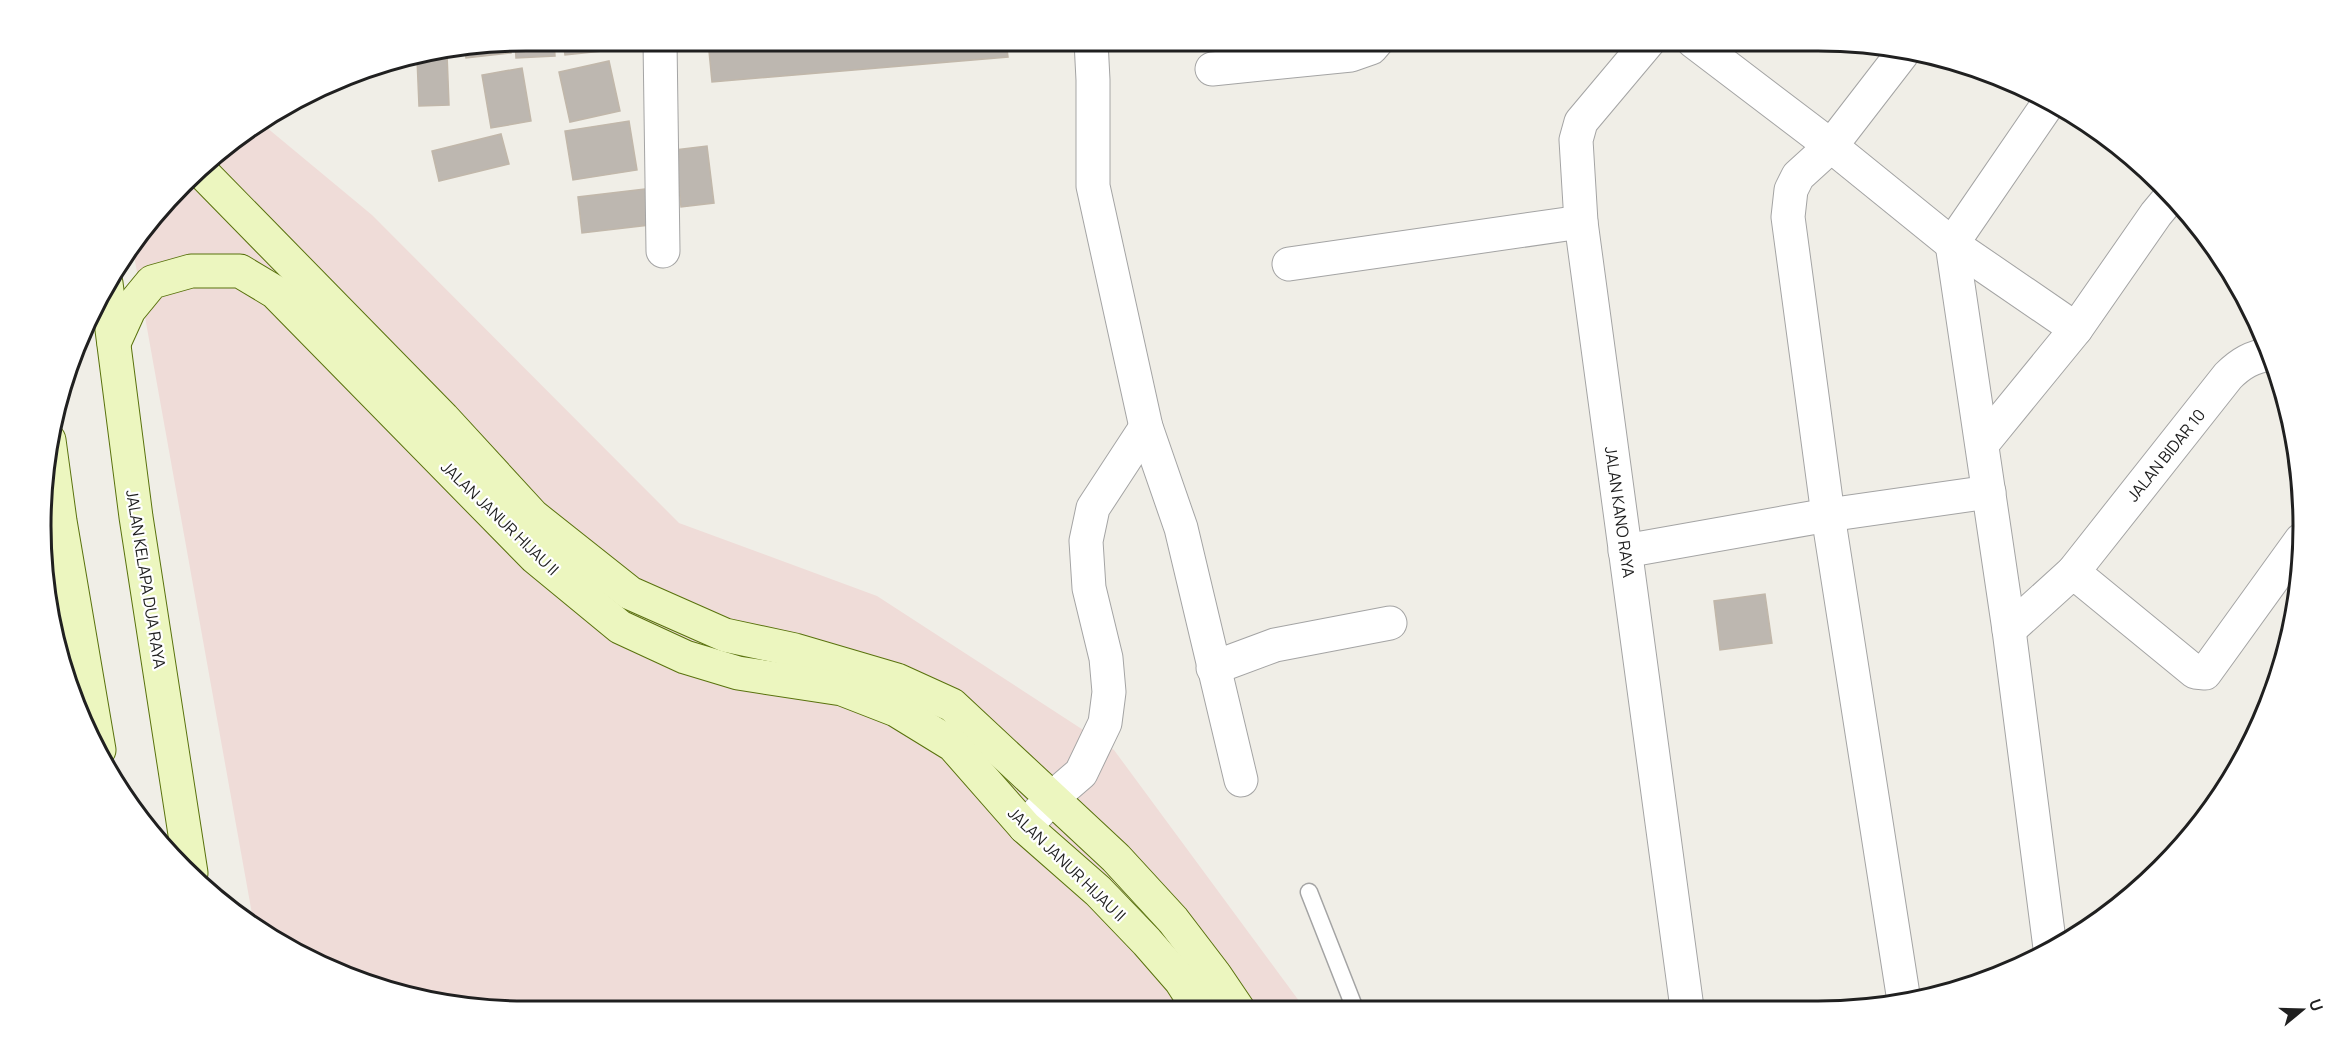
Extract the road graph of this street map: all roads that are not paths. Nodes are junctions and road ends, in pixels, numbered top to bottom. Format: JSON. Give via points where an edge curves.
{"nodes":[{"id":1,"x":660,"y":51,"type":"edge"},
{"id":2,"x":1092,"y":51,"type":"edge"},
{"id":3,"x":1364,"y":51,"type":"edge"},
{"id":4,"x":1640,"y":51,"type":"edge"},
{"id":5,"x":1707,"y":51,"type":"edge"},
{"id":6,"x":1899,"y":58,"type":"edge"},
{"id":7,"x":1212,"y":69,"type":"dead end"},
{"id":8,"x":2045,"y":109,"type":"edge"},
{"id":9,"x":1831,"y":146,"type":"junction"},
{"id":10,"x":206,"y":176,"type":"edge"},
{"id":11,"x":2166,"y":203,"type":"edge"},
{"id":12,"x":1581,"y":222,"type":"junction"},
{"id":13,"x":1952,"y":244,"type":"junction"},
{"id":14,"x":663,"y":251,"type":"dead end"},
{"id":15,"x":1289,"y":264,"type":"dead end"},
{"id":16,"x":108,"y":301,"type":"edge"},
{"id":17,"x":2076,"y":329,"type":"junction"},
{"id":18,"x":114,"y":344,"type":"junction"},
{"id":19,"x":2261,"y":356,"type":"edge"},
{"id":20,"x":1146,"y":427,"type":"junction"},
{"id":21,"x":1983,"y":444,"type":"junction"},
{"id":22,"x":1989,"y":492,"type":"junction"},
{"id":23,"x":1828,"y":515,"type":"junction"},
{"id":24,"x":51,"y":528,"type":"edge"},
{"id":25,"x":1625,"y":551,"type":"junction"},
{"id":26,"x":2292,"y":553,"type":"edge"},
{"id":27,"x":2073,"y":572,"type":"junction"},
{"id":28,"x":1390,"y":623,"type":"dead end"},
{"id":29,"x":2009,"y":630,"type":"junction"},
{"id":30,"x":1213,"y":668,"type":"junction"},
{"id":31,"x":92,"y":720,"type":"edge"},
{"id":32,"x":1241,"y":780,"type":"dead end"},
{"id":33,"x":1052,"y":798,"type":"junction"},
{"id":34,"x":1025,"y":827,"type":"junction"},
{"id":35,"x":189,"y":861,"type":"edge"},
{"id":36,"x":1309,"y":892,"type":"dead end"},
{"id":37,"x":2049,"y":941,"type":"edge"},
{"id":38,"x":1903,"y":993,"type":"edge"},
{"id":39,"x":1194,"y":1001,"type":"edge"},
{"id":40,"x":1233,"y":1001,"type":"edge"},
{"id":41,"x":1352,"y":1001,"type":"edge"},
{"id":42,"x":1686,"y":1001,"type":"edge"}],
"edges":[{"from":1,"to":14,"type":"street"},
{"from":2,"to":20,"type":"street","via":[[1094,186]]},
{"from":3,"to":7,"type":"street","via":[[1351,56]]},
{"from":4,"to":12,"type":"street","name":"JALAN KANO RAYA","via":[[1581,122],[1576,140]]},
{"from":5,"to":9,"type":"street"},
{"from":6,"to":9,"type":"street"},
{"from":8,"to":13,"type":"street"},
{"from":9,"to":13,"type":"street"},
{"from":9,"to":23,"type":"street","via":[[1798,176],[1791,190],[1788,217]]},
{"from":10,"to":33,"type":"street","name":"JALAN JANUR HIJAU II","via":[[443,418],[533,516],[630,593],[725,635],[795,650],[897,680],[952,705]]},
{"from":11,"to":17,"type":"street"},
{"from":12,"to":15,"type":"street"},
{"from":12,"to":25,"type":"street","name":"JALAN KANO RAYA"},
{"from":13,"to":17,"type":"street"},
{"from":13,"to":21,"type":"street"},
{"from":16,"to":18,"type":"street","name":"JALAN KELAPA DUA RAYA"},
{"from":17,"to":21,"type":"street"},
{"from":18,"to":34,"type":"street","name":"JALAN JANUR HIJAU II","via":[[129,310],[152,282],[191,271],[240,271],[275,292],[536,557],[620,627],[685,657],[738,673],[842,689],[896,710],[953,745]]},
{"from":18,"to":35,"type":"street","name":"JALAN KELAPA DUA RAYA","via":[[136,517]]},
{"from":19,"to":27,"type":"street","name":"JALAN BIDAR 10","via":[[2251,358],[2228,376]]},
{"from":20,"to":30,"type":"street","via":[[1181,528]]},
{"from":20,"to":33,"type":"street","via":[[1094,508],[1086,541],[1089,588],[1106,658],[1109,692],[1105,723],[1081,773]]},
{"from":21,"to":22,"type":"street"},
{"from":22,"to":23,"type":"street"},
{"from":22,"to":29,"type":"street"},
{"from":23,"to":25,"type":"street"},
{"from":23,"to":38,"type":"street"},
{"from":24,"to":31,"type":"street"},
{"from":25,"to":42,"type":"street","name":"JALAN KANO RAYA"},
{"from":26,"to":27,"type":"street","via":[[2208,672],[2202,674]]},
{"from":27,"to":29,"type":"street","name":"JALAN BIDAR 10"},
{"from":28,"to":30,"type":"street","via":[[1275,645]]},
{"from":29,"to":37,"type":"street"},
{"from":30,"to":32,"type":"street"},
{"from":33,"to":34,"type":"street"},
{"from":33,"to":40,"type":"street","name":"JALAN JANUR HIJAU II","via":[[1116,858],[1173,920]]},
{"from":34,"to":39,"type":"street","name":"JALAN JANUR HIJAU II","via":[[1098,891],[1181,981]]},
{"from":36,"to":41,"type":"lane"}]}
